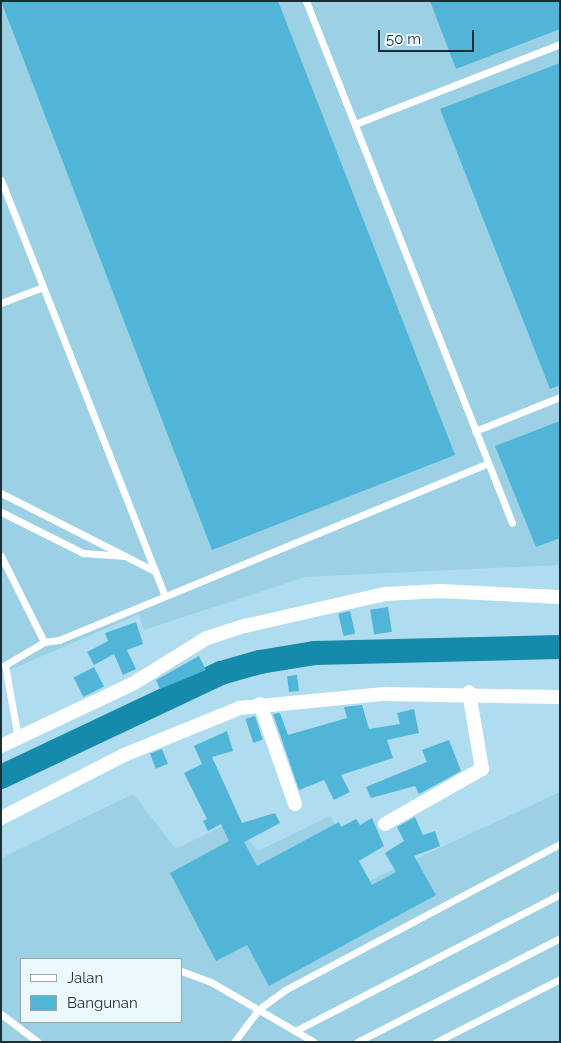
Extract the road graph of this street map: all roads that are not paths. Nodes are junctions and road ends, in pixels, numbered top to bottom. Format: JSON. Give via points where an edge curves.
{"nodes":[{"id":1,"x":306,"y":1,"type":"edge"},
{"id":2,"x":560,"y":44,"type":"edge"},
{"id":3,"x":355,"y":124,"type":"junction"},
{"id":4,"x":1,"y":180,"type":"edge"},
{"id":5,"x":44,"y":287,"type":"junction"},
{"id":6,"x":1,"y":303,"type":"edge"},
{"id":7,"x":560,"y":397,"type":"edge"},
{"id":8,"x":476,"y":431,"type":"junction"},
{"id":9,"x":488,"y":462,"type":"junction"},
{"id":10,"x":1,"y":493,"type":"edge"},
{"id":11,"x":1,"y":512,"type":"edge"},
{"id":12,"x":512,"y":523,"type":"dead end"},
{"id":13,"x":1,"y":556,"type":"edge"},
{"id":14,"x":125,"y":556,"type":"junction"},
{"id":15,"x":155,"y":572,"type":"junction"},
{"id":16,"x":164,"y":594,"type":"junction"},
{"id":17,"x":560,"y":597,"type":"edge"},
{"id":18,"x":44,"y":642,"type":"junction"},
{"id":19,"x":469,"y":692,"type":"junction"},
{"id":20,"x":560,"y":697,"type":"edge"},
{"id":21,"x":260,"y":704,"type":"junction"},
{"id":22,"x":18,"y":738,"type":"junction"},
{"id":23,"x":1,"y":746,"type":"edge"},
{"id":24,"x":294,"y":804,"type":"dead end"},
{"id":25,"x":1,"y":818,"type":"edge"},
{"id":26,"x":385,"y":824,"type":"dead end"},
{"id":27,"x":560,"y":844,"type":"edge"},
{"id":28,"x":560,"y":894,"type":"edge"},
{"id":29,"x":560,"y":938,"type":"edge"},
{"id":30,"x":182,"y":971,"type":"edge"},
{"id":31,"x":560,"y":979,"type":"edge"},
{"id":32,"x":258,"y":1009,"type":"junction"},
{"id":33,"x":1,"y":1014,"type":"edge"},
{"id":34,"x":295,"y":1031,"type":"junction"},
{"id":35,"x":236,"y":1041,"type":"edge"},
{"id":36,"x":38,"y":1042,"type":"edge"},
{"id":37,"x":314,"y":1042,"type":"edge"},
{"id":38,"x":357,"y":1042,"type":"edge"},
{"id":39,"x":436,"y":1042,"type":"edge"}],
"edges":[{"from":1,"to":3,"type":"lane"},
{"from":2,"to":3,"type":"lane"},
{"from":3,"to":8,"type":"lane"},
{"from":4,"to":5,"type":"lane"},
{"from":5,"to":6,"type":"lane"},
{"from":5,"to":15,"type":"lane"},
{"from":7,"to":8,"type":"lane"},
{"from":8,"to":9,"type":"lane"},
{"from":9,"to":12,"type":"lane"},
{"from":9,"to":16,"type":"lane"},
{"from":10,"to":14,"type":"lane"},
{"from":11,"to":14,"type":"lane","via":[[83,553]]},
{"from":13,"to":18,"type":"lane"},
{"from":14,"to":15,"type":"lane"},
{"from":15,"to":16,"type":"lane"},
{"from":16,"to":18,"type":"lane","via":[[59,640]]},
{"from":17,"to":22,"type":"street","via":[[440,592],[331,603],[207,638],[134,683]]},
{"from":18,"to":22,"type":"lane","via":[[5,665]]},
{"from":19,"to":20,"type":"street"},
{"from":19,"to":21,"type":"street"},
{"from":19,"to":26,"type":"street","via":[[482,769]]},
{"from":21,"to":24,"type":"street"},
{"from":21,"to":25,"type":"street","via":[[164,737]]},
{"from":22,"to":23,"type":"street"},
{"from":27,"to":32,"type":"lane","via":[[379,936]]},
{"from":28,"to":34,"type":"lane"},
{"from":29,"to":38,"type":"lane"},
{"from":30,"to":32,"type":"lane"},
{"from":31,"to":39,"type":"lane"},
{"from":32,"to":34,"type":"lane"},
{"from":32,"to":35,"type":"lane"},
{"from":33,"to":36,"type":"lane"},
{"from":34,"to":37,"type":"lane"}]}
